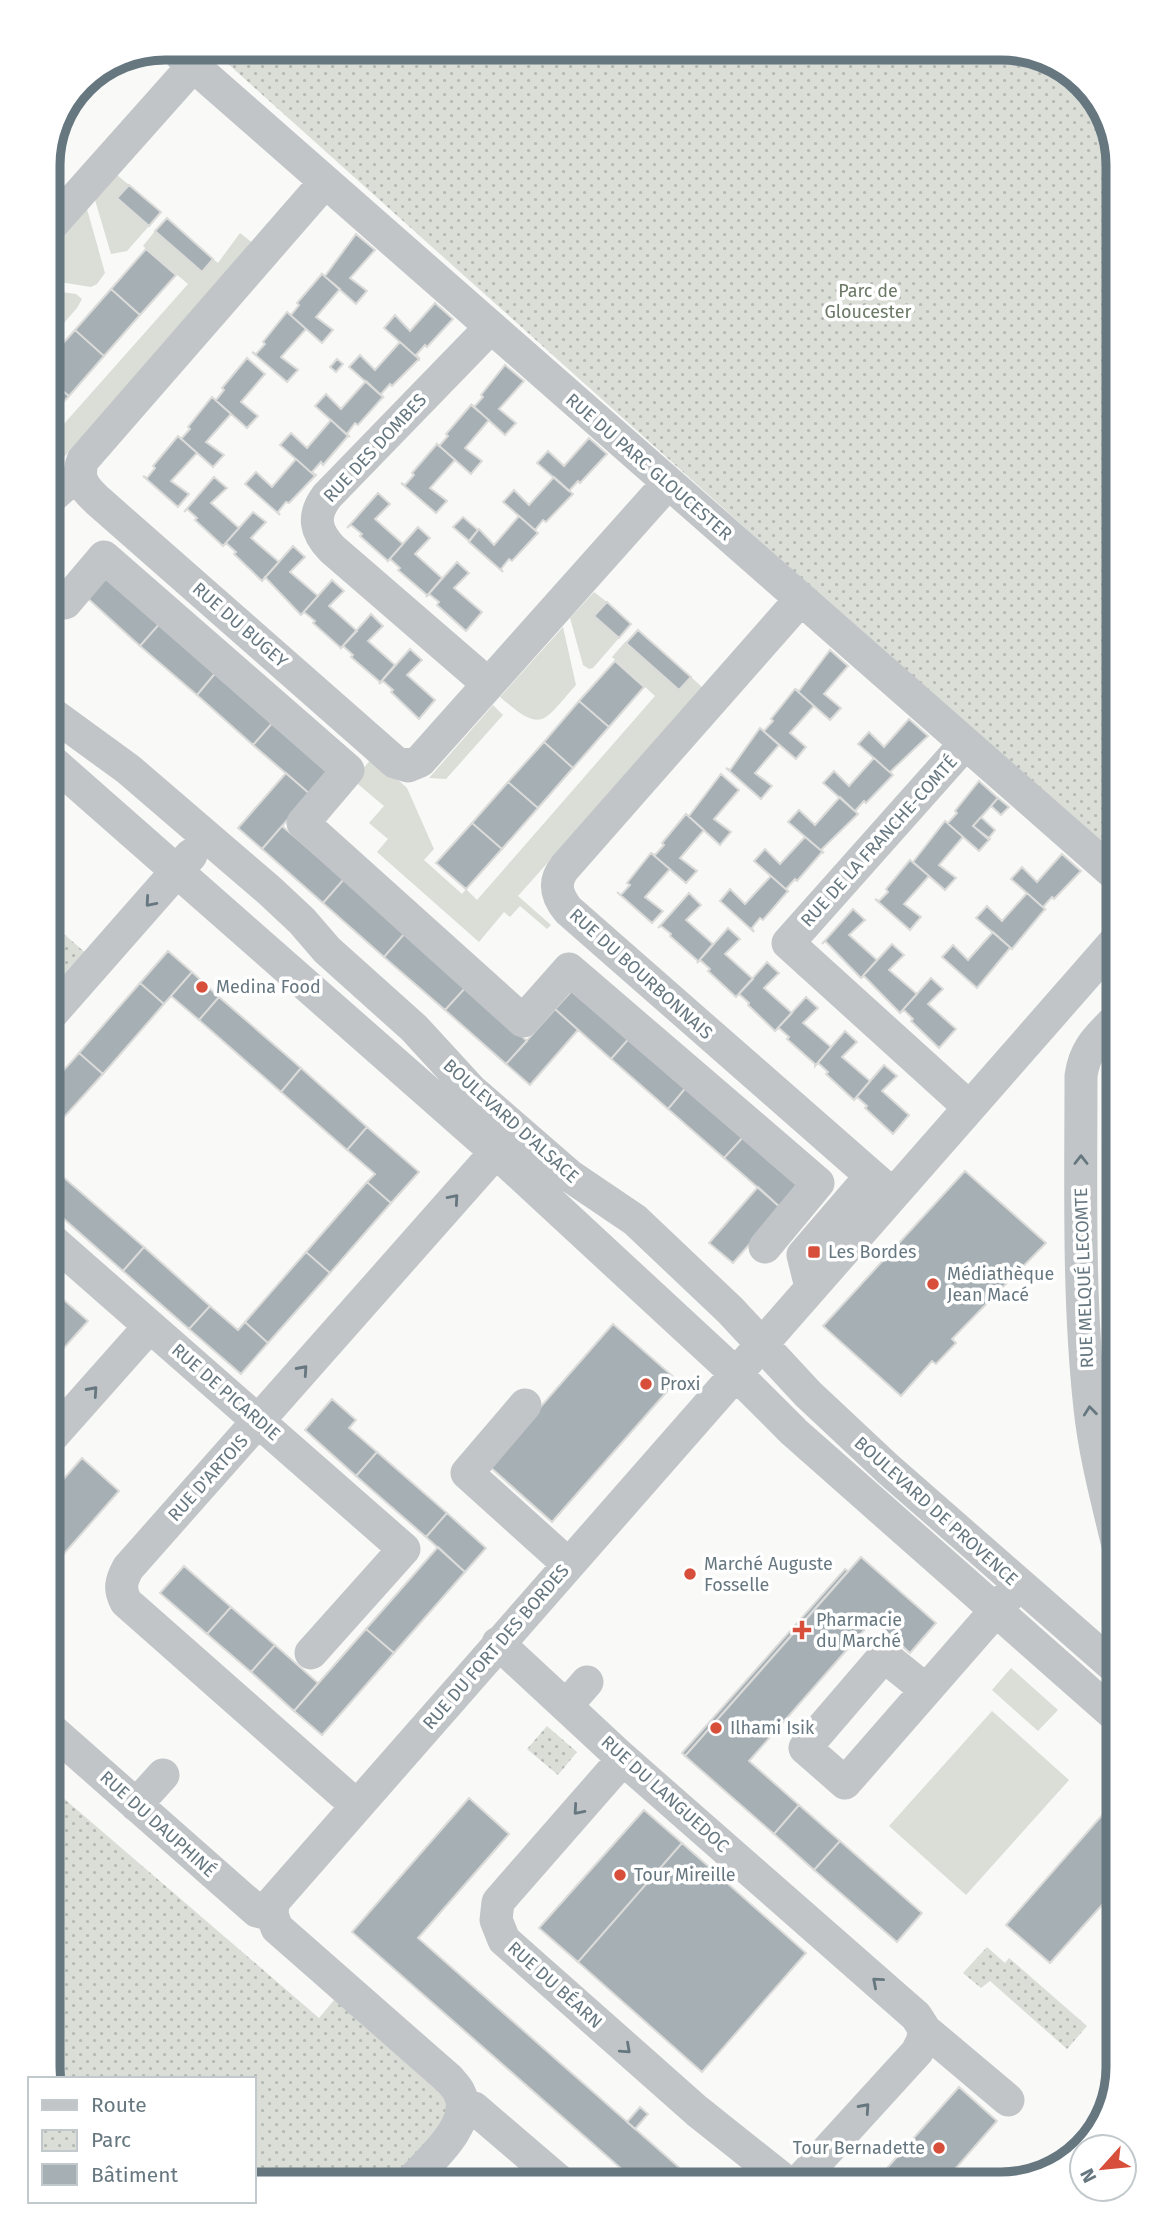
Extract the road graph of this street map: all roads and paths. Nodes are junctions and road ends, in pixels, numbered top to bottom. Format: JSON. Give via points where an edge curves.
{"nodes":[{"id":1,"x":187,"y":60,"type":"edge"},
{"id":2,"x":324,"y":181,"type":"junction"},
{"id":3,"x":60,"y":214,"type":"edge"},
{"id":4,"x":490,"y":328,"type":"junction"},
{"id":5,"x":80,"y":479,"type":"junction"},
{"id":6,"x":668,"y":483,"type":"junction"},
{"id":7,"x":60,"y":490,"type":"edge"},
{"id":8,"x":60,"y":599,"type":"edge"},
{"id":9,"x":800,"y":600,"type":"junction"},
{"id":10,"x":487,"y":683,"type":"junction"},
{"id":11,"x":60,"y":720,"type":"edge"},
{"id":12,"x":965,"y":744,"type":"junction"},
{"id":13,"x":101,"y":750,"type":"junction"},
{"id":14,"x":60,"y":767,"type":"edge"},
{"id":15,"x":186,"y":861,"type":"junction"},
{"id":16,"x":1106,"y":867,"type":"edge"},
{"id":17,"x":327,"y":950,"type":"junction"},
{"id":18,"x":1106,"y":964,"type":"edge"},
{"id":19,"x":60,"y":1005,"type":"edge"},
{"id":20,"x":1106,"y":1030,"type":"edge"},
{"id":21,"x":969,"y":1107,"type":"junction"},
{"id":22,"x":506,"y":1140,"type":"junction"},
{"id":23,"x":871,"y":1176,"type":"junction"},
{"id":24,"x":818,"y":1183,"type":"junction"},
{"id":25,"x":60,"y":1247,"type":"edge"},
{"id":26,"x":765,"y":1247,"type":"dead end"},
{"id":27,"x":150,"y":1326,"type":"junction"},
{"id":28,"x":760,"y":1344,"type":"junction"},
{"id":29,"x":735,"y":1373,"type":"junction"},
{"id":30,"x":525,"y":1405,"type":"dead end"},
{"id":31,"x":258,"y":1421,"type":"junction"},
{"id":32,"x":60,"y":1427,"type":"edge"},
{"id":33,"x":1106,"y":1478,"type":"edge"},
{"id":34,"x":568,"y":1564,"type":"junction"},
{"id":35,"x":1019,"y":1584,"type":"junction"},
{"id":36,"x":997,"y":1609,"type":"junction"},
{"id":37,"x":498,"y":1643,"type":"junction"},
{"id":38,"x":311,"y":1653,"type":"dead end"},
{"id":39,"x":1106,"y":1660,"type":"edge"},
{"id":40,"x":926,"y":1690,"type":"dead end"},
{"id":41,"x":1106,"y":1706,"type":"edge"},
{"id":42,"x":60,"y":1738,"type":"edge"},
{"id":43,"x":623,"y":1759,"type":"junction"},
{"id":44,"x":163,"y":1775,"type":"dead end"},
{"id":45,"x":136,"y":1805,"type":"junction"},
{"id":46,"x":357,"y":1806,"type":"junction"},
{"id":47,"x":272,"y":1915,"type":"junction"},
{"id":48,"x":925,"y":2030,"type":"junction"},
{"id":49,"x":1008,"y":2100,"type":"dead end"},
{"id":50,"x":463,"y":2106,"type":"junction"},
{"id":51,"x":420,"y":2171,"type":"edge"},
{"id":52,"x":548,"y":2171,"type":"edge"},
{"id":53,"x":774,"y":2172,"type":"edge"},
{"id":54,"x":808,"y":2172,"type":"edge"}],
"edges":[{"from":1,"to":2,"type":"street","name":"RUE DU PARC GLOUCESTER"},
{"from":1,"to":3,"type":"street"},
{"from":2,"to":4,"type":"street","name":"RUE DU PARC GLOUCESTER"},
{"from":2,"to":5,"type":"street","via":[[87,455]]},
{"from":4,"to":6,"type":"street","name":"RUE DU PARC GLOUCESTER"},
{"from":4,"to":10,"type":"street","name":"RUE DES DOMBES","via":[[327,496],[316,518],[319,534],[332,548]]},
{"from":5,"to":7,"type":"street"},
{"from":5,"to":10,"type":"street","name":"RUE DU BUGEY","via":[[97,500],[402,765],[420,761]]},
{"from":6,"to":9,"type":"street","name":"RUE DU PARC GLOUCESTER"},
{"from":6,"to":10,"type":"street","name":"RUE DU BUGEY"},
{"from":8,"to":24,"type":"street","via":[[65,603],[104,556],[348,770],[303,823],[523,1021],[569,969]]},
{"from":9,"to":12,"type":"street","name":"RUE DU PARC GLOUCESTER"},
{"from":9,"to":23,"type":"street","name":"RUE DU BOURBONNAIS","via":[[565,867],[557,888],[568,910]]},
{"from":11,"to":13,"type":"street","name":"BOULEVARD D'ALSACE"},
{"from":12,"to":16,"type":"street","name":"RUE DU PARC GLOUCESTER"},
{"from":12,"to":21,"type":"street","name":"RUE DE LA FRANCHE-COMTÉ","via":[[788,943]]},
{"from":13,"to":15,"type":"street","name":"BOULEVARD D'ALSACE"},
{"from":13,"to":17,"type":"street","name":"BOULEVARD D'ALSACE","via":[[270,891]]},
{"from":14,"to":15,"type":"street"},
{"from":15,"to":17,"type":"street","name":"BOULEVARD D'ALSACE"},
{"from":15,"to":19,"type":"street","one_way":true},
{"from":15,"to":22,"type":"street"},
{"from":17,"to":22,"type":"street","name":"BOULEVARD D'ALSACE","via":[[414,1028],[471,1090]]},
{"from":18,"to":21,"type":"street","name":"RUE DU FORT DES BORDES"},
{"from":33,"to":20,"type":"street","name":"RUE MELQUÉ LECOMTE","one_way":true,"via":[[1094,1444],[1081,1261],[1081,1076],[1083,1059]]},
{"from":21,"to":23,"type":"street","name":"RUE DU FORT DES BORDES"},
{"from":22,"to":28,"type":"street","name":"BOULEVARD D'ALSACE","via":[[635,1220]]},
{"from":22,"to":29,"type":"street"},
{"from":31,"to":22,"type":"street","name":"RUE D'ARTOIS","one_way":true},
{"from":23,"to":24,"type":"street","via":[[832,1177]]},
{"from":23,"to":28,"type":"street","name":"RUE DU FORT DES BORDES","via":[[811,1287]]},
{"from":24,"to":26,"type":"street"},
{"from":25,"to":27,"type":"street","name":"RUE DE PICARDIE"},
{"from":27,"to":31,"type":"street","name":"RUE DE PICARDIE"},
{"from":32,"to":27,"type":"street","one_way":true},
{"from":28,"to":29,"type":"street","name":"RUE DU FORT DES BORDES"},
{"from":28,"to":35,"type":"street","name":"BOULEVARD DE PROVENCE","via":[[808,1394]]},
{"from":29,"to":34,"type":"street","name":"RUE DU FORT DES BORDES"},
{"from":29,"to":36,"type":"street","via":[[794,1432]]},
{"from":30,"to":34,"type":"street","via":[[467,1473]]},
{"from":31,"to":38,"type":"street","name":"RUE DE PICARDIE","via":[[404,1549]]},
{"from":31,"to":46,"type":"street","name":"RUE D'ARTOIS","via":[[128,1568],[121,1593]]},
{"from":34,"to":37,"type":"street","name":"RUE DU FORT DES BORDES"},
{"from":35,"to":36,"type":"street"},
{"from":35,"to":39,"type":"street","name":"BOULEVARD DE PROVENCE"},
{"from":36,"to":40,"type":"street"},
{"from":36,"to":41,"type":"street"},
{"from":37,"to":43,"type":"street","name":"RUE DU LANGUEDOC","via":[[577,1694]]},
{"from":37,"to":46,"type":"street","name":"RUE DU FORT DES BORDES"},
{"from":42,"to":45,"type":"street","name":"RUE DU DAUPHINÉ"},
{"from":48,"to":43,"type":"street","name":"RUE DU LANGUEDOC","one_way":true,"via":[[916,2016]]},
{"from":43,"to":53,"type":"street","name":"RUE DU BÉARN","one_way":true,"via":[[498,1902],[496,1920],[504,1940]]},
{"from":44,"to":45,"type":"street"},
{"from":45,"to":47,"type":"street","name":"RUE DU DAUPHINÉ","via":[[257,1911]]},
{"from":46,"to":47,"type":"street","name":"RUE DU FORT DES BORDES","via":[[273,1902]]},
{"from":47,"to":50,"type":"street","via":[[277,1928],[449,2079]]},
{"from":48,"to":49,"type":"street","name":"RUE DU LANGUEDOC"},
{"from":54,"to":48,"type":"street","one_way":true,"via":[[917,2052]]},
{"from":50,"to":51,"type":"street","via":[[461,2122]]},
{"from":50,"to":52,"type":"street","via":[[474,2108]]}]}
